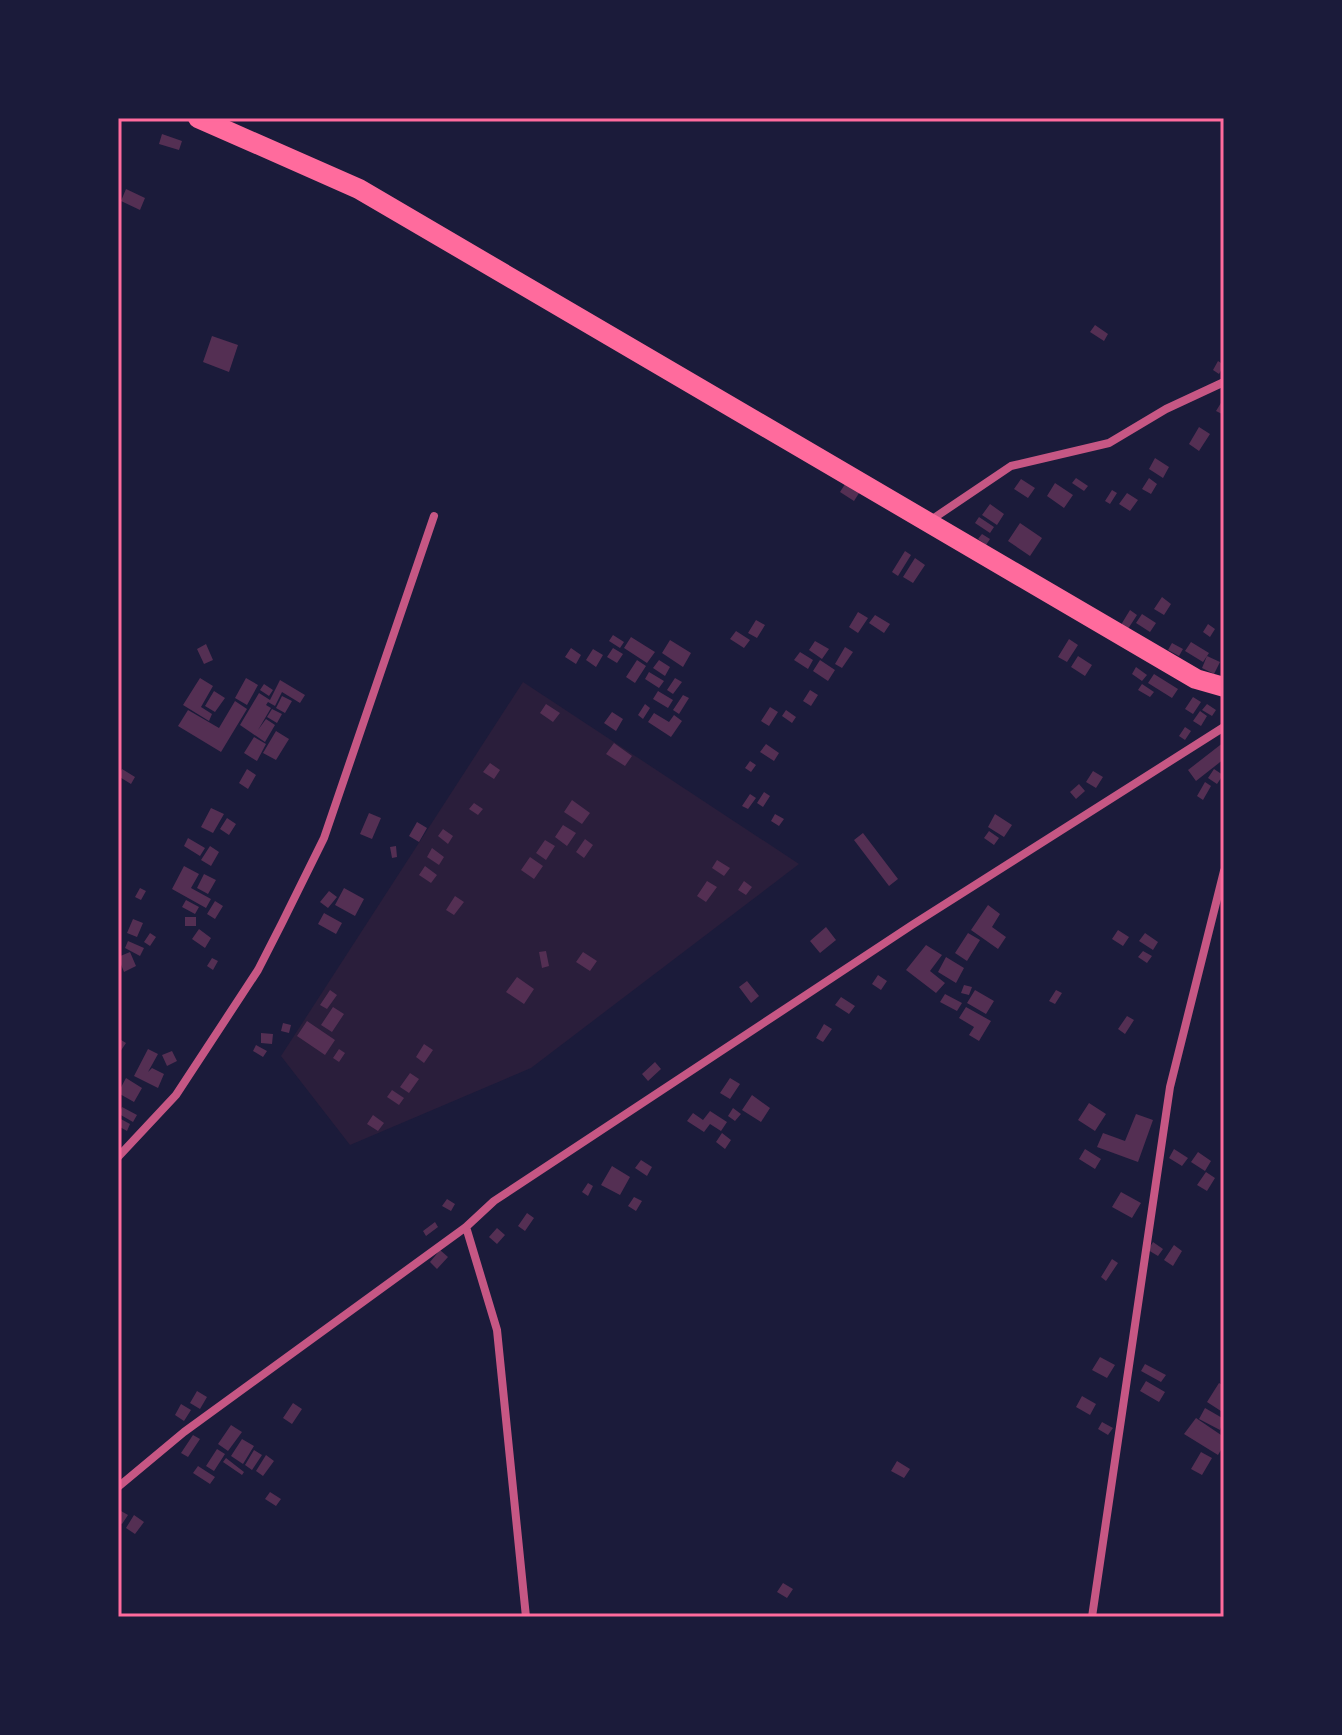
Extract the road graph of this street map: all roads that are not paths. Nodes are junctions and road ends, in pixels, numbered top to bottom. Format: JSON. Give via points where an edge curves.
{"nodes":[{"id":1,"x":198,"y":118,"type":"edge"},
{"id":2,"x":1224,"y":382,"type":"edge"},
{"id":3,"x":434,"y":516,"type":"dead end"},
{"id":4,"x":928,"y":522,"type":"junction"},
{"id":5,"x":1224,"y":687,"type":"edge"},
{"id":6,"x":1224,"y":727,"type":"edge"},
{"id":7,"x":1224,"y":871,"type":"edge"},
{"id":8,"x":118,"y":1157,"type":"edge"},
{"id":9,"x":466,"y":1227,"type":"junction"},
{"id":10,"x":118,"y":1487,"type":"edge"},
{"id":11,"x":526,"y":1617,"type":"edge"},
{"id":12,"x":1092,"y":1617,"type":"edge"}],
"edges":[{"from":1,"to":4,"type":"highway","via":[[359,189]]},
{"from":2,"to":4,"type":"street","via":[[1109,443],[1011,466]]},
{"from":3,"to":8,"type":"street","via":[[324,838],[258,970],[176,1095]]},
{"from":4,"to":5,"type":"highway","via":[[1196,679]]},
{"from":6,"to":9,"type":"street","via":[[559,1157]]},
{"from":7,"to":12,"type":"street","via":[[1170,1087]]},
{"from":9,"to":10,"type":"street","via":[[184,1432]]},
{"from":9,"to":11,"type":"street","via":[[497,1330]]}]}
